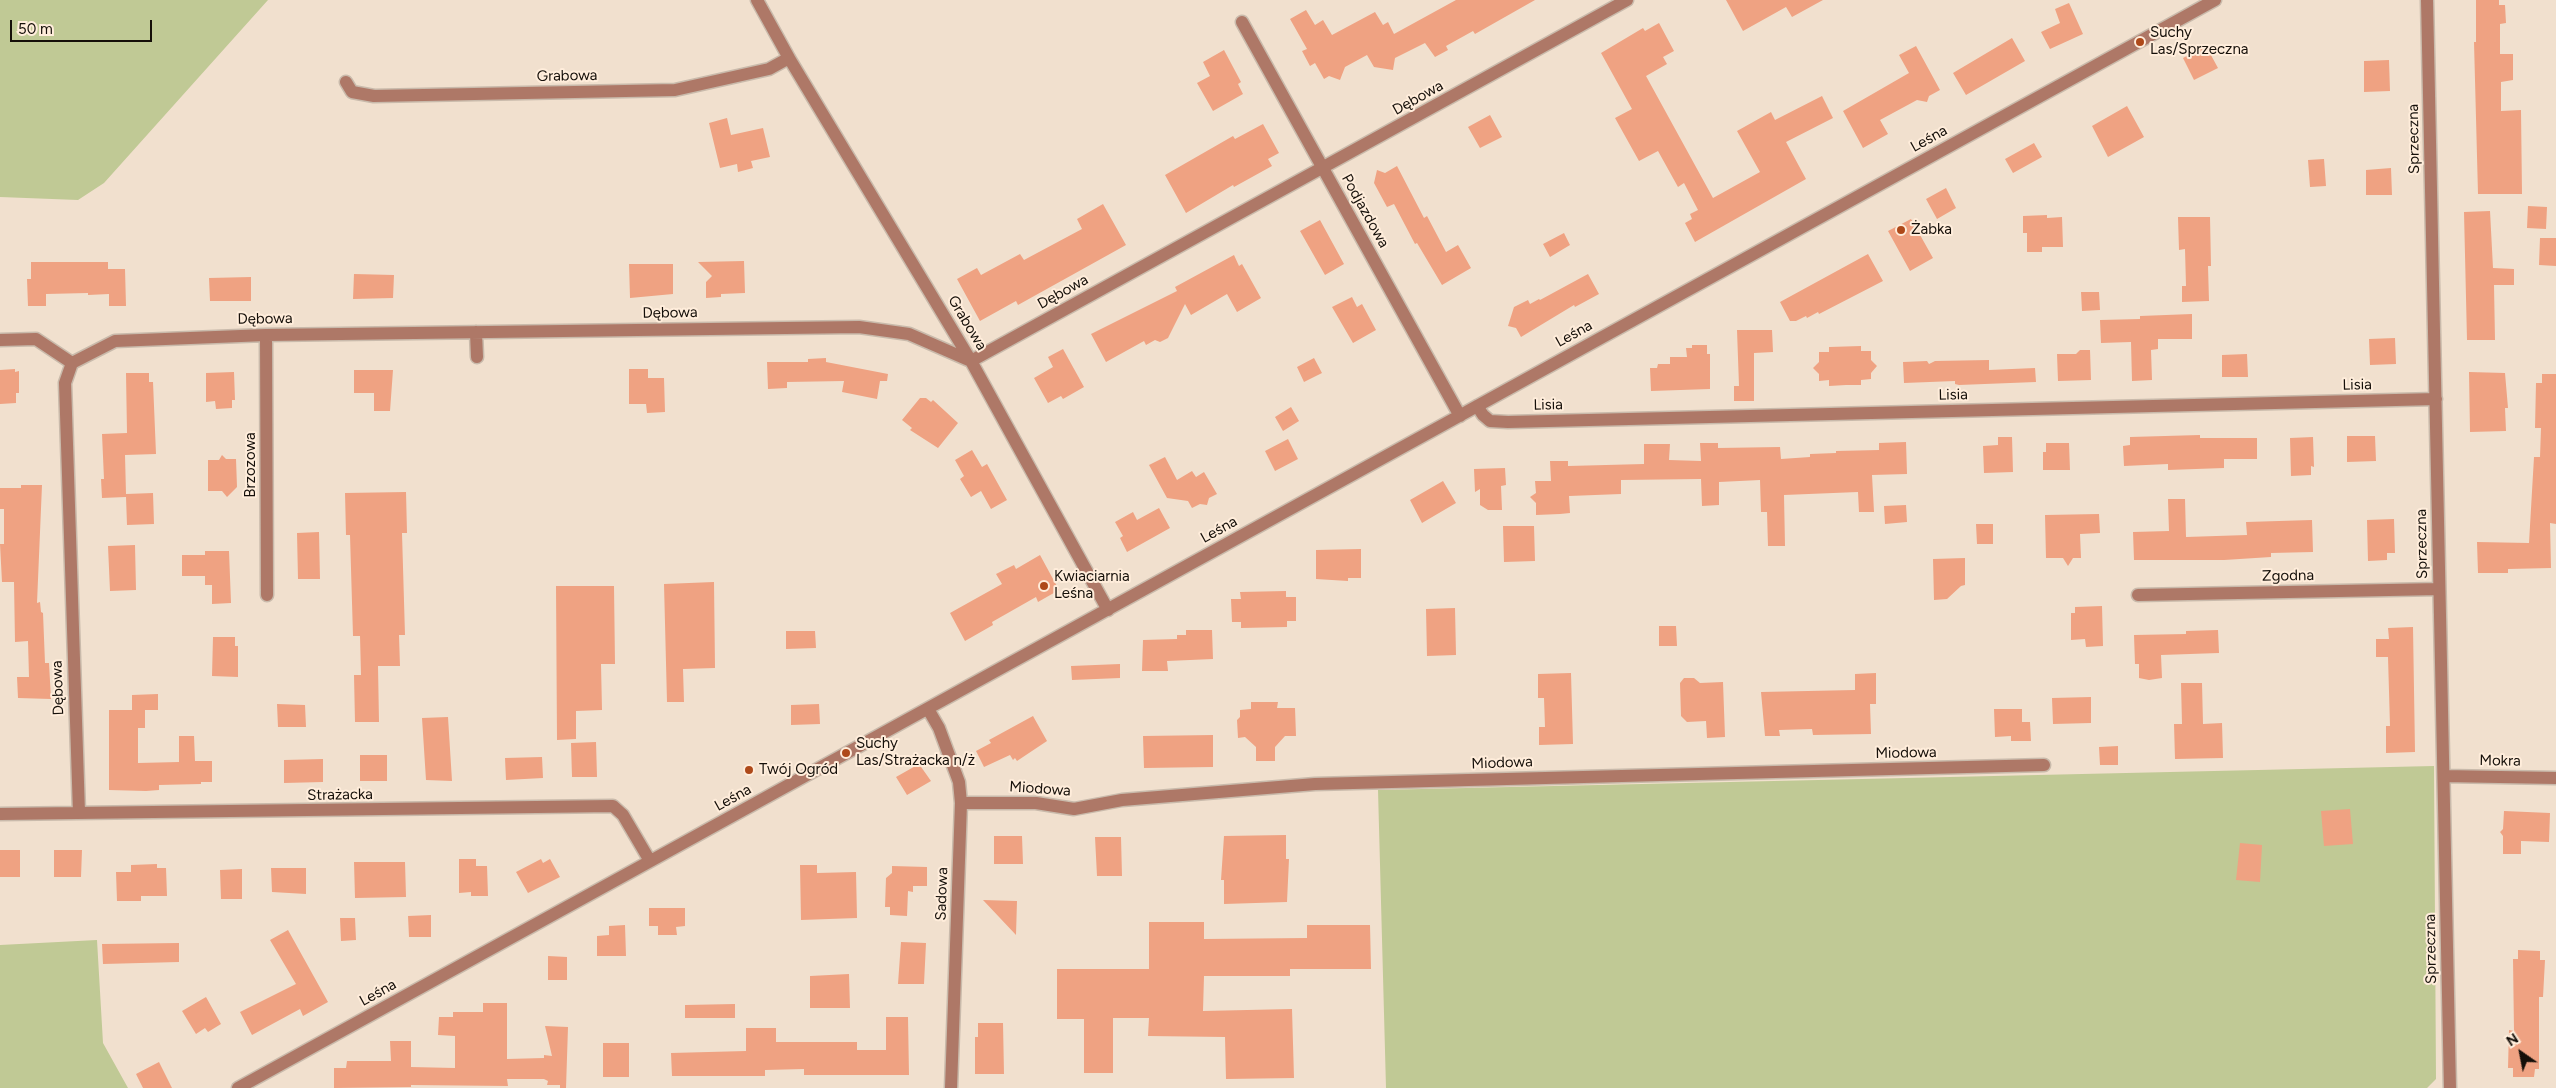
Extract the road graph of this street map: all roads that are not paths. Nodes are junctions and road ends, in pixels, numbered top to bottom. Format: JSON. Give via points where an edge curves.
{"nodes":[{"id":1,"x":757,"y":0,"type":"edge"},
{"id":2,"x":1627,"y":0,"type":"edge"},
{"id":3,"x":2216,"y":0,"type":"edge"},
{"id":4,"x":2427,"y":0,"type":"edge"},
{"id":5,"x":1242,"y":22,"type":"dead end"},
{"id":6,"x":789,"y":58,"type":"junction"},
{"id":7,"x":346,"y":82,"type":"dead end"},
{"id":8,"x":1323,"y":168,"type":"junction"},
{"id":9,"x":476,"y":332,"type":"junction"},
{"id":10,"x":266,"y":335,"type":"junction"},
{"id":11,"x":0,"y":340,"type":"edge"},
{"id":12,"x":477,"y":357,"type":"dead end"},
{"id":13,"x":971,"y":361,"type":"junction"},
{"id":14,"x":72,"y":363,"type":"junction"},
{"id":15,"x":2436,"y":399,"type":"junction"},
{"id":16,"x":1477,"y":406,"type":"junction"},
{"id":17,"x":1460,"y":416,"type":"junction"},
{"id":18,"x":2439,"y":589,"type":"junction"},
{"id":19,"x":267,"y":595,"type":"dead end"},
{"id":20,"x":2138,"y":595,"type":"dead end"},
{"id":21,"x":1108,"y":610,"type":"junction"},
{"id":22,"x":928,"y":709,"type":"junction"},
{"id":23,"x":2044,"y":765,"type":"dead end"},
{"id":24,"x":2444,"y":776,"type":"junction"},
{"id":25,"x":2556,"y":778,"type":"edge"},
{"id":26,"x":961,"y":803,"type":"junction"},
{"id":27,"x":79,"y":813,"type":"junction"},
{"id":28,"x":0,"y":814,"type":"edge"},
{"id":29,"x":650,"y":861,"type":"junction"},
{"id":30,"x":238,"y":1088,"type":"edge"},
{"id":31,"x":951,"y":1088,"type":"edge"},
{"id":32,"x":2450,"y":1088,"type":"edge"}],
"edges":[{"from":1,"to":6,"type":"street","name":"Grabowa"},
{"from":2,"to":8,"type":"street","name":"Dębowa"},
{"from":3,"to":16,"type":"street","name":"Leśna"},
{"from":4,"to":15,"type":"street","name":"Sprzeczna"},
{"from":5,"to":8,"type":"street","name":"Podjazdowa"},
{"from":6,"to":7,"type":"street","name":"Grabowa","via":[[769,69],[675,90],[374,96],[352,92]]},
{"from":6,"to":13,"type":"street","name":"Grabowa"},
{"from":8,"to":13,"type":"street","name":"Dębowa"},
{"from":8,"to":17,"type":"street","name":"Podjazdowa"},
{"from":9,"to":10,"type":"street","name":"Dębowa"},
{"from":9,"to":12,"type":"street"},
{"from":9,"to":13,"type":"street","name":"Dębowa","via":[[859,326],[909,334]]},
{"from":10,"to":14,"type":"street","name":"Dębowa","via":[[115,341]]},
{"from":10,"to":19,"type":"street","name":"Brzozowa"},
{"from":11,"to":14,"type":"street","via":[[36,339]]},
{"from":13,"to":21,"type":"street","name":"Grabowa"},
{"from":14,"to":27,"type":"street","name":"Dębowa","via":[[66,382]]},
{"from":15,"to":16,"type":"street","name":"Lisia","via":[[1508,422],[1490,421]]},
{"from":15,"to":18,"type":"street","name":"Sprzeczna"},
{"from":16,"to":17,"type":"street","name":"Leśna"},
{"from":17,"to":21,"type":"street","name":"Leśna"},
{"from":18,"to":20,"type":"street","name":"Zgodna"},
{"from":18,"to":24,"type":"street","name":"Sprzeczna"},
{"from":21,"to":22,"type":"street","name":"Leśna"},
{"from":22,"to":26,"type":"street","name":"Sadowa","via":[[939,728],[959,782]]},
{"from":22,"to":29,"type":"street","name":"Leśna"},
{"from":23,"to":26,"type":"street","name":"Miodowa","via":[[1314,784],[1122,800],[1074,809],[1036,802]]},
{"from":24,"to":25,"type":"street","name":"Mokra"},
{"from":24,"to":32,"type":"street","name":"Sprzeczna"},
{"from":26,"to":31,"type":"street","name":"Sadowa"},
{"from":27,"to":28,"type":"street","name":"Strażacka"},
{"from":27,"to":29,"type":"street","name":"Strażacka","via":[[613,806],[623,816]]},
{"from":29,"to":30,"type":"street","name":"Leśna"}]}
